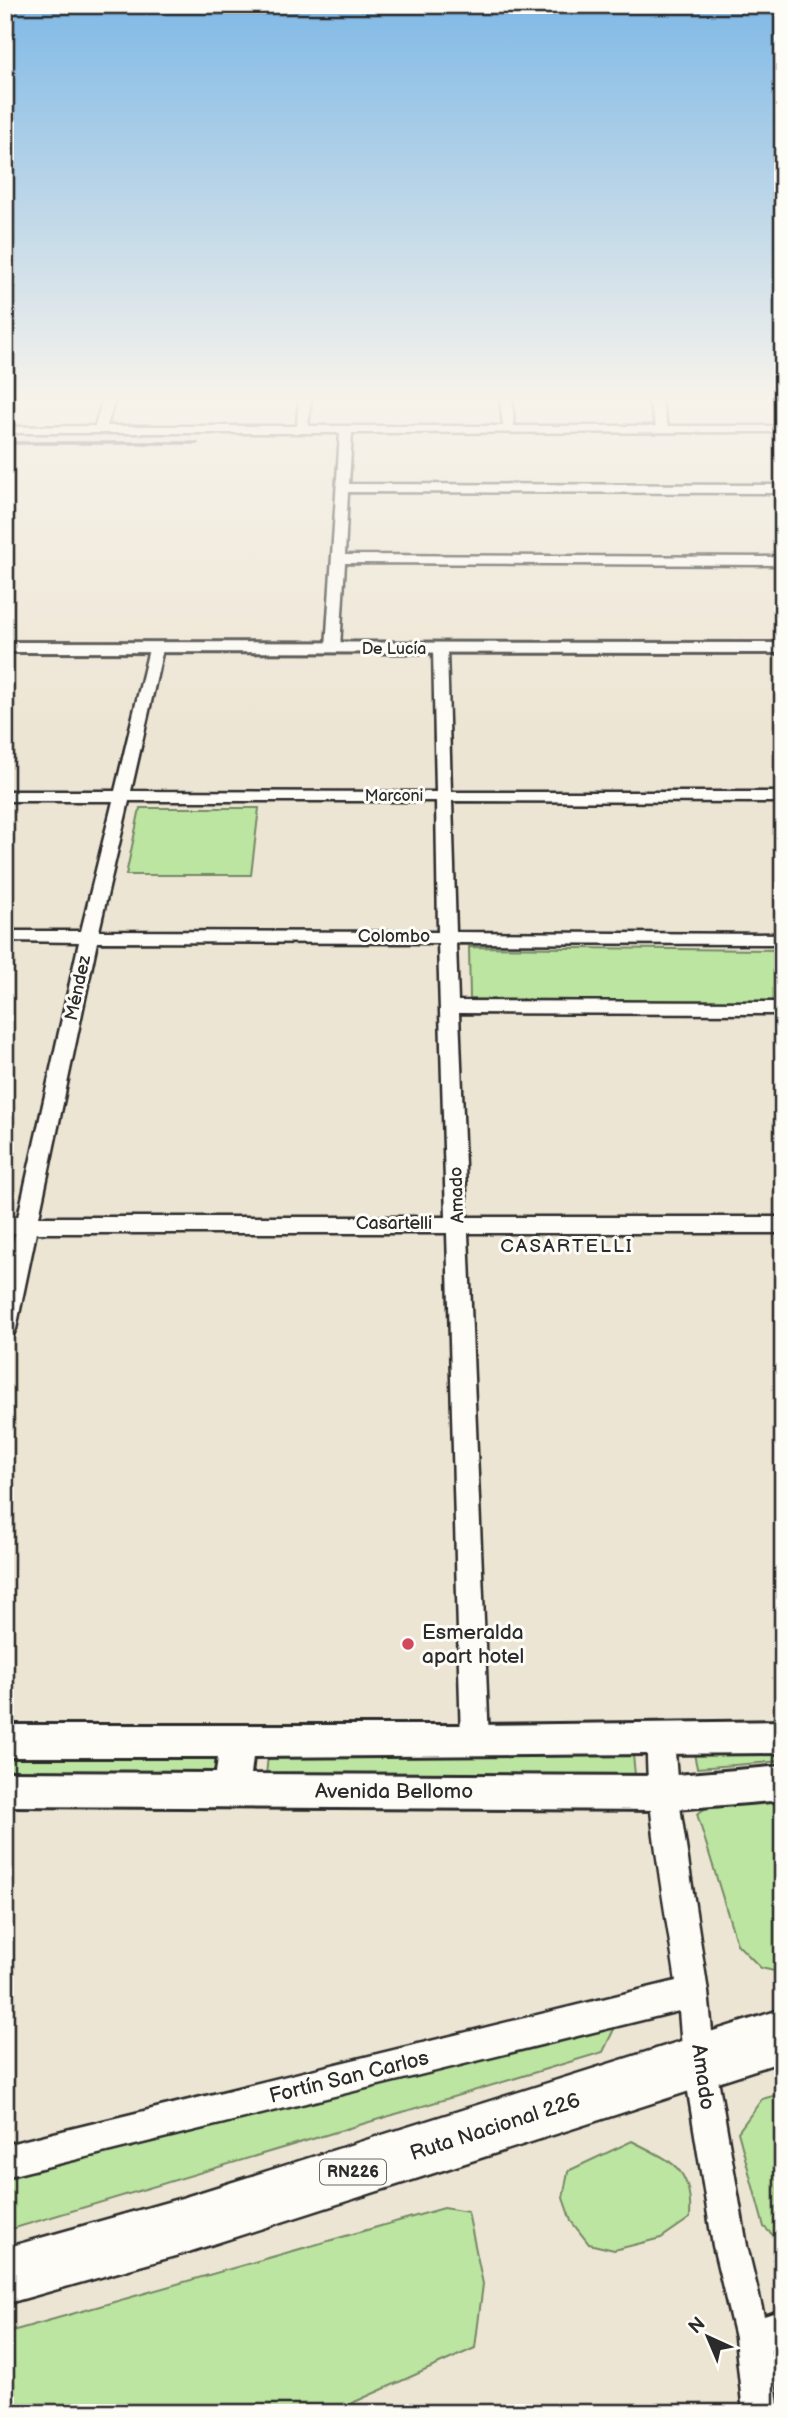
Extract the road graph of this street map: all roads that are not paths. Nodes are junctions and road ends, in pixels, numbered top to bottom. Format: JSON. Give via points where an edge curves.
{"nodes":[{"id":1,"x":342,"y":512,"type":"edge"},
{"id":2,"x":339,"y":559,"type":"junction"},
{"id":3,"x":783,"y":561,"type":"edge"},
{"id":4,"x":5,"y":648,"type":"edge"},
{"id":5,"x":333,"y":648,"type":"junction"},
{"id":6,"x":156,"y":649,"type":"junction"},
{"id":7,"x":440,"y":649,"type":"junction"},
{"id":8,"x":782,"y":649,"type":"edge"},
{"id":9,"x":5,"y":796,"type":"edge"},
{"id":10,"x":122,"y":796,"type":"junction"},
{"id":11,"x":444,"y":796,"type":"junction"},
{"id":12,"x":783,"y":797,"type":"edge"},
{"id":13,"x":5,"y":936,"type":"edge"},
{"id":14,"x":89,"y":936,"type":"junction"},
{"id":15,"x":447,"y":936,"type":"junction"},
{"id":16,"x":783,"y":939,"type":"edge"},
{"id":17,"x":450,"y":1007,"type":"junction"},
{"id":18,"x":783,"y":1008,"type":"edge"},
{"id":19,"x":459,"y":1223,"type":"junction"},
{"id":20,"x":5,"y":1225,"type":"edge"},
{"id":21,"x":27,"y":1225,"type":"junction"},
{"id":22,"x":783,"y":1225,"type":"edge"},
{"id":23,"x":5,"y":1329,"type":"edge"},
{"id":24,"x":783,"y":1737,"type":"edge"},
{"id":25,"x":660,"y":1738,"type":"junction"},
{"id":26,"x":5,"y":1741,"type":"edge"},
{"id":27,"x":237,"y":1741,"type":"junction"},
{"id":28,"x":475,"y":1741,"type":"junction"},
{"id":29,"x":783,"y":1783,"type":"edge"},
{"id":30,"x":5,"y":1789,"type":"edge"},
{"id":31,"x":232,"y":1790,"type":"junction"},
{"id":32,"x":664,"y":1793,"type":"junction"},
{"id":33,"x":693,"y":1992,"type":"junction"},
{"id":34,"x":783,"y":2035,"type":"edge"},
{"id":35,"x":699,"y":2061,"type":"junction"},
{"id":36,"x":5,"y":2161,"type":"edge"},
{"id":37,"x":5,"y":2276,"type":"edge"},
{"id":38,"x":767,"y":2332,"type":"edge"},
{"id":39,"x":761,"y":2413,"type":"edge"}],
"edges":[{"from":1,"to":2,"type":"street"},
{"from":2,"to":3,"type":"street"},
{"from":2,"to":5,"type":"street"},
{"from":4,"to":6,"type":"street","name":"De Lucía"},
{"from":5,"to":6,"type":"street","name":"De Lucía"},
{"from":5,"to":7,"type":"street","name":"De Lucía"},
{"from":6,"to":10,"type":"street","name":"Méndez"},
{"from":7,"to":8,"type":"street","name":"De Lucía"},
{"from":7,"to":11,"type":"street","name":"Amado"},
{"from":9,"to":10,"type":"street","name":"Marconi"},
{"from":10,"to":11,"type":"street","name":"Marconi"},
{"from":10,"to":14,"type":"street","name":"Méndez"},
{"from":11,"to":12,"type":"street","name":"Marconi"},
{"from":11,"to":15,"type":"street","name":"Amado"},
{"from":13,"to":14,"type":"street","name":"Colombo"},
{"from":14,"to":15,"type":"street","name":"Colombo"},
{"from":14,"to":21,"type":"street","name":"Méndez"},
{"from":15,"to":16,"type":"street","name":"Colombo"},
{"from":15,"to":17,"type":"street","name":"Amado"},
{"from":17,"to":18,"type":"street"},
{"from":17,"to":19,"type":"street","name":"Amado"},
{"from":19,"to":21,"type":"street","name":"Casartelli"},
{"from":19,"to":22,"type":"street","name":"Casartelli"},
{"from":19,"to":28,"type":"street","name":"Amado"},
{"from":20,"to":21,"type":"street","name":"Casartelli"},
{"from":21,"to":23,"type":"street","name":"Méndez"},
{"from":24,"to":25,"type":"street"},
{"from":25,"to":28,"type":"street"},
{"from":25,"to":32,"type":"street","name":"Amado"},
{"from":26,"to":27,"type":"street"},
{"from":27,"to":28,"type":"street"},
{"from":27,"to":31,"type":"street"},
{"from":29,"to":32,"type":"street","name":"Avenida Bellomo"},
{"from":30,"to":31,"type":"street","name":"Avenida Bellomo"},
{"from":31,"to":32,"type":"street","name":"Avenida Bellomo"},
{"from":32,"to":33,"type":"street","name":"Amado"},
{"from":33,"to":35,"type":"street","name":"Amado"},
{"from":33,"to":36,"type":"street","name":"Fortín San Carlos"},
{"from":34,"to":35,"type":"highway","name":"Ruta Nacional 226","number":"RN226"},
{"from":35,"to":37,"type":"highway","name":"Ruta Nacional 226","number":"RN226","via":[[182,2226]]},
{"from":35,"to":38,"type":"street","name":"Amado","via":[[730,2245]]},
{"from":38,"to":39,"type":"street","name":"Amado"}]}
